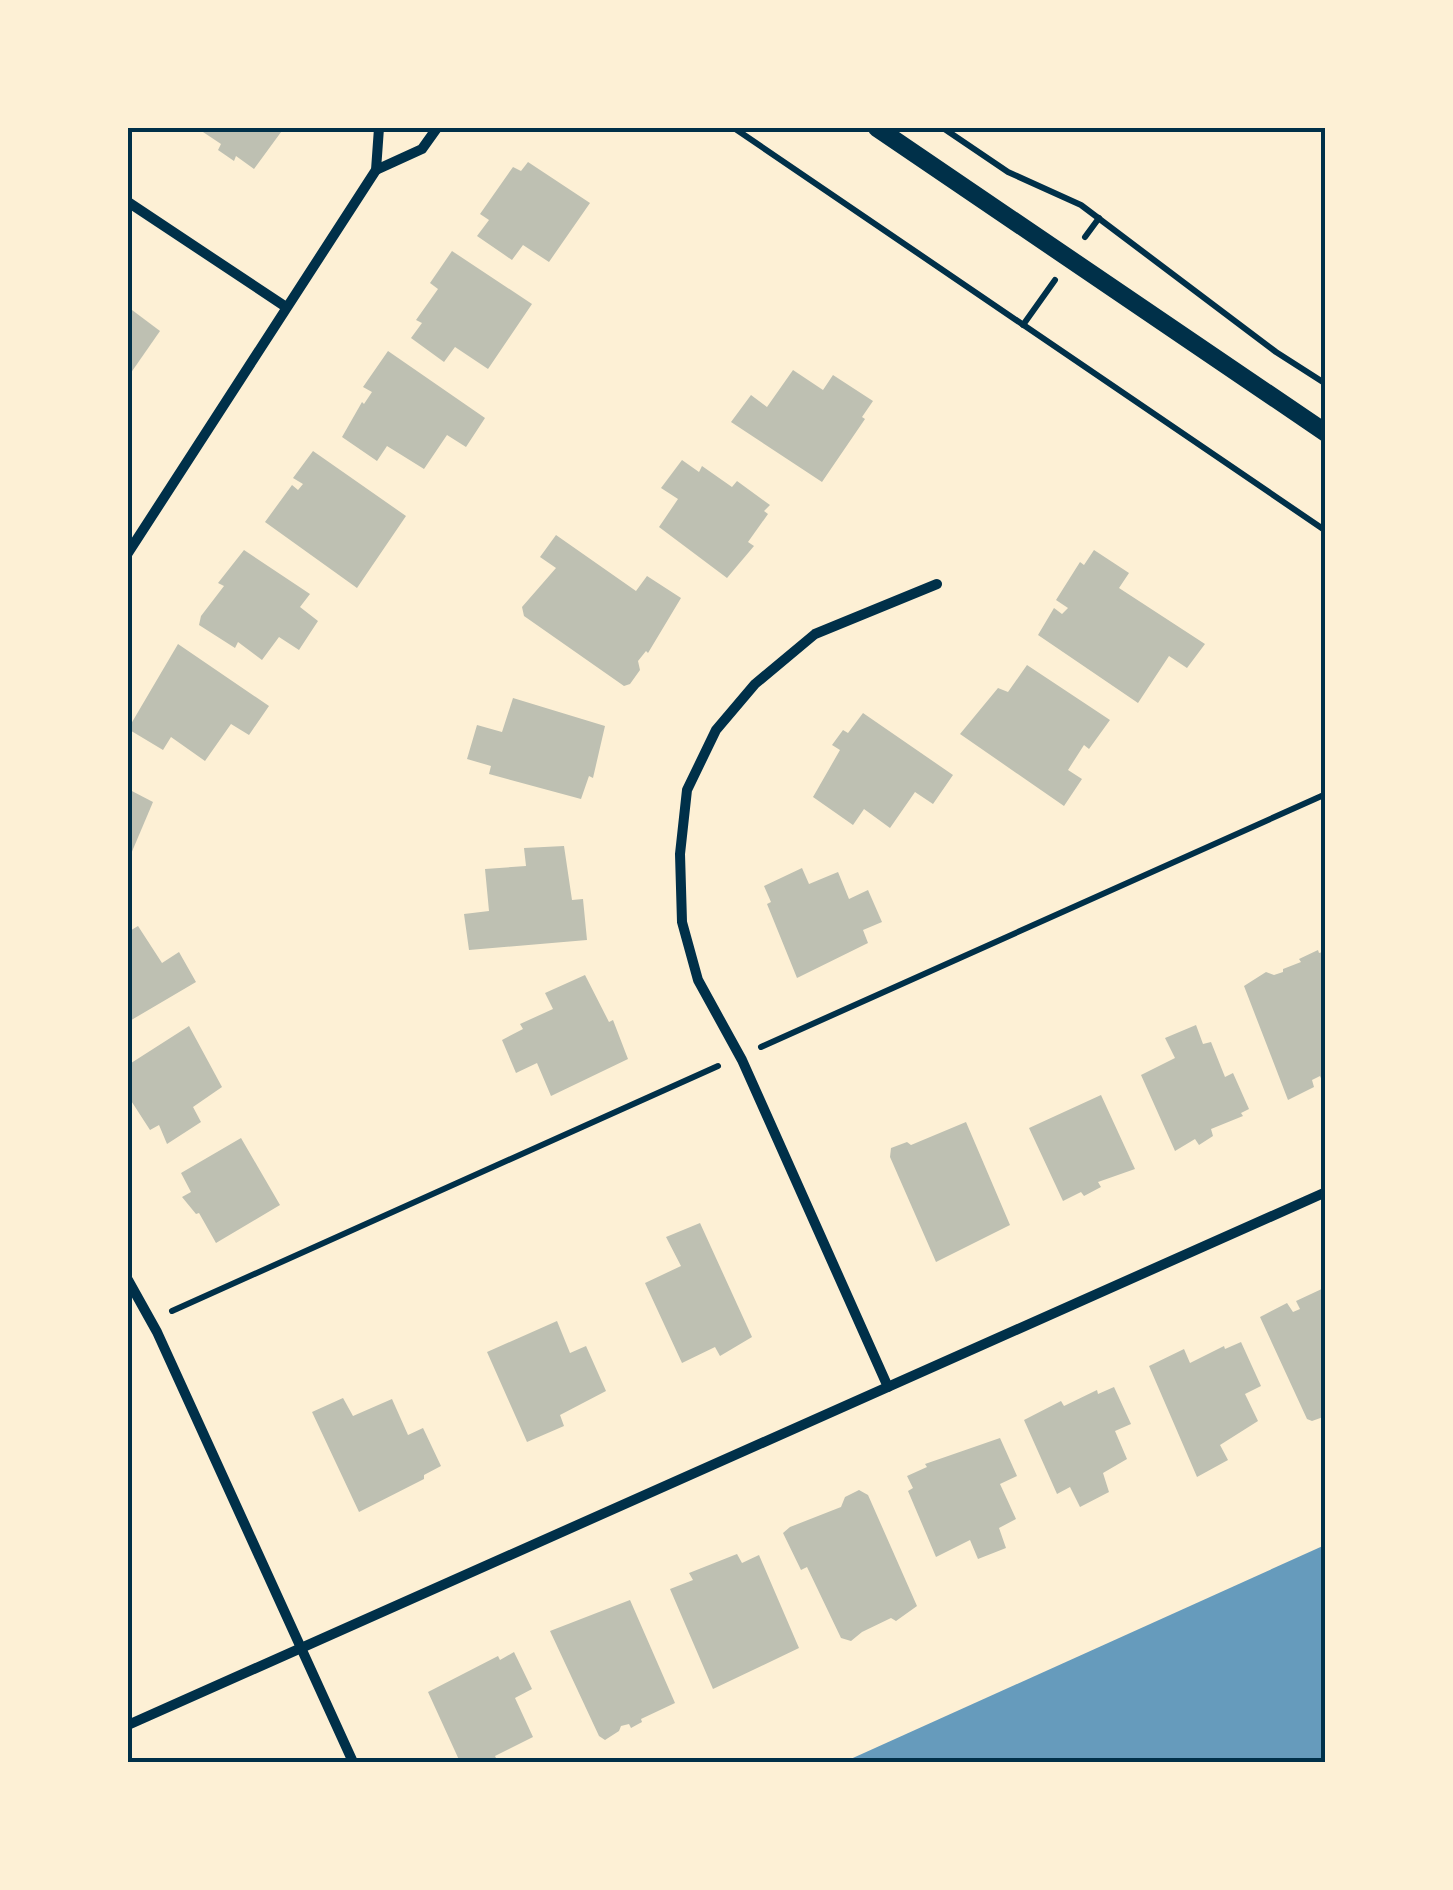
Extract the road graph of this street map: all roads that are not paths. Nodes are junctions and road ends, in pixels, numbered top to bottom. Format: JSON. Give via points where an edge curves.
{"nodes":[{"id":1,"x":379,"y":128,"type":"edge"},
{"id":2,"x":437,"y":128,"type":"edge"},
{"id":3,"x":877,"y":128,"type":"edge"},
{"id":4,"x":376,"y":170,"type":"junction"},
{"id":5,"x":128,"y":202,"type":"edge"},
{"id":6,"x":286,"y":307,"type":"junction"},
{"id":7,"x":1326,"y":434,"type":"edge"},
{"id":8,"x":128,"y":553,"type":"edge"},
{"id":9,"x":937,"y":584,"type":"dead end"},
{"id":10,"x":1326,"y":1192,"type":"edge"},
{"id":11,"x":128,"y":1280,"type":"edge"},
{"id":12,"x":888,"y":1386,"type":"junction"},
{"id":13,"x":301,"y":1648,"type":"junction"},
{"id":14,"x":128,"y":1725,"type":"edge"},
{"id":15,"x":353,"y":1762,"type":"edge"}],
"edges":[{"from":1,"to":4,"type":"street"},
{"from":2,"to":4,"type":"street","via":[[422,149]]},
{"from":3,"to":7,"type":"street"},
{"from":4,"to":6,"type":"street"},
{"from":5,"to":6,"type":"street"},
{"from":6,"to":8,"type":"street"},
{"from":9,"to":12,"type":"street","via":[[815,634],[755,684],[716,730],[687,790],[680,854],[682,922],[698,980],[742,1060]]},
{"from":10,"to":12,"type":"street"},
{"from":11,"to":13,"type":"street"},
{"from":12,"to":13,"type":"street"},
{"from":13,"to":14,"type":"street"},
{"from":13,"to":15,"type":"street"}]}
